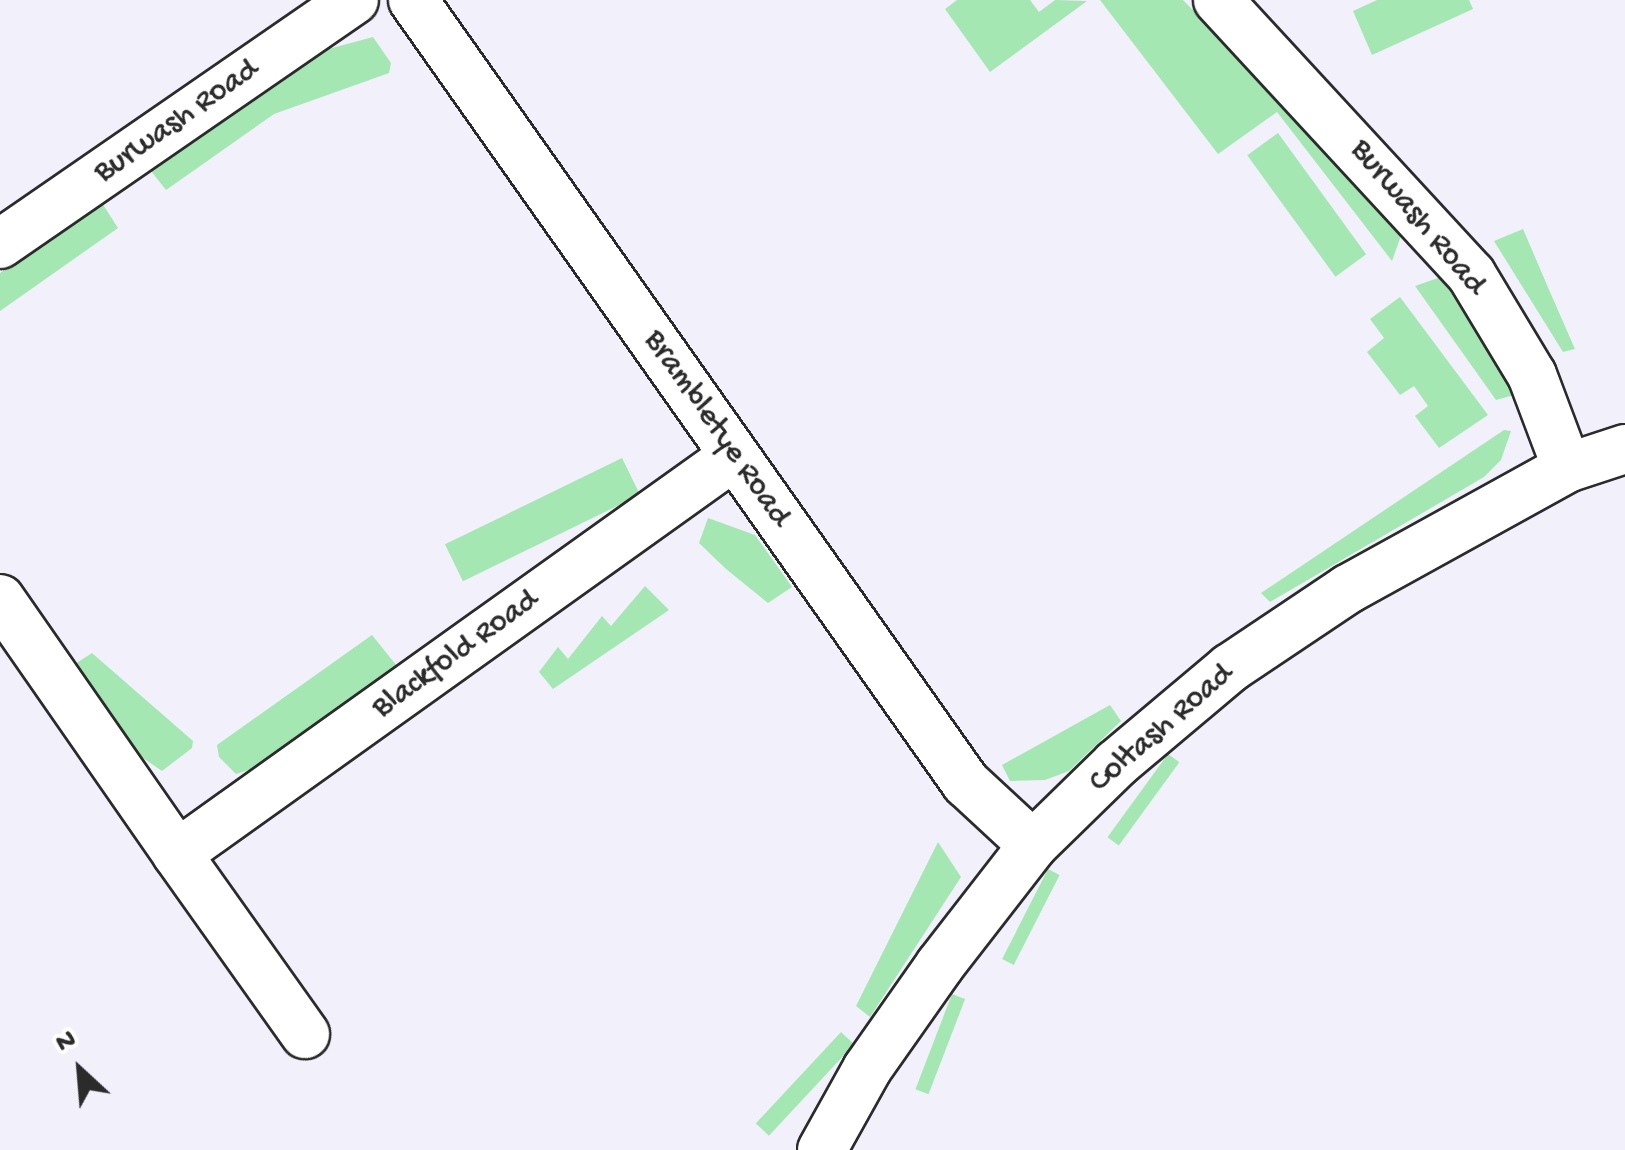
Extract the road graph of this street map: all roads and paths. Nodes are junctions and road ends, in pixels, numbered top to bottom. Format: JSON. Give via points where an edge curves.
{"nodes":[{"id":1,"x":354,"y":0,"type":"edge"},
{"id":2,"x":414,"y":0,"type":"edge"},
{"id":3,"x":1218,"y":0,"type":"edge"},
{"id":4,"x":0,"y":244,"type":"edge"},
{"id":5,"x":1625,"y":448,"type":"edge"},
{"id":6,"x":734,"y":456,"type":"junction"},
{"id":7,"x":1567,"y":468,"type":"junction"},
{"id":8,"x":0,"y":598,"type":"edge"},
{"id":9,"x":1033,"y":845,"type":"junction"},
{"id":10,"x":178,"y":854,"type":"junction"},
{"id":11,"x":304,"y":1034,"type":"dead end"},
{"id":12,"x":822,"y":1150,"type":"edge"}],
"edges":[{"from":1,"to":4,"type":"street","name":"Burwash Road"},
{"from":2,"to":6,"type":"street","name":"Brambletye Road"},
{"from":3,"to":7,"type":"street","name":"Burwash Road","via":[[1471,274],[1532,375]]},
{"from":5,"to":7,"type":"street","name":"Coltash Road"},
{"from":6,"to":9,"type":"street","name":"Brambletye Road","via":[[966,783]]},
{"from":6,"to":10,"type":"street","name":"Blackfold Road"},
{"from":7,"to":9,"type":"street","name":"Coltash Road","via":[[1348,588],[1230,668]]},
{"from":8,"to":10,"type":"street"},
{"from":9,"to":12,"type":"street","name":"Coltash Road","via":[[867,1068]]},
{"from":10,"to":11,"type":"street"}]}
